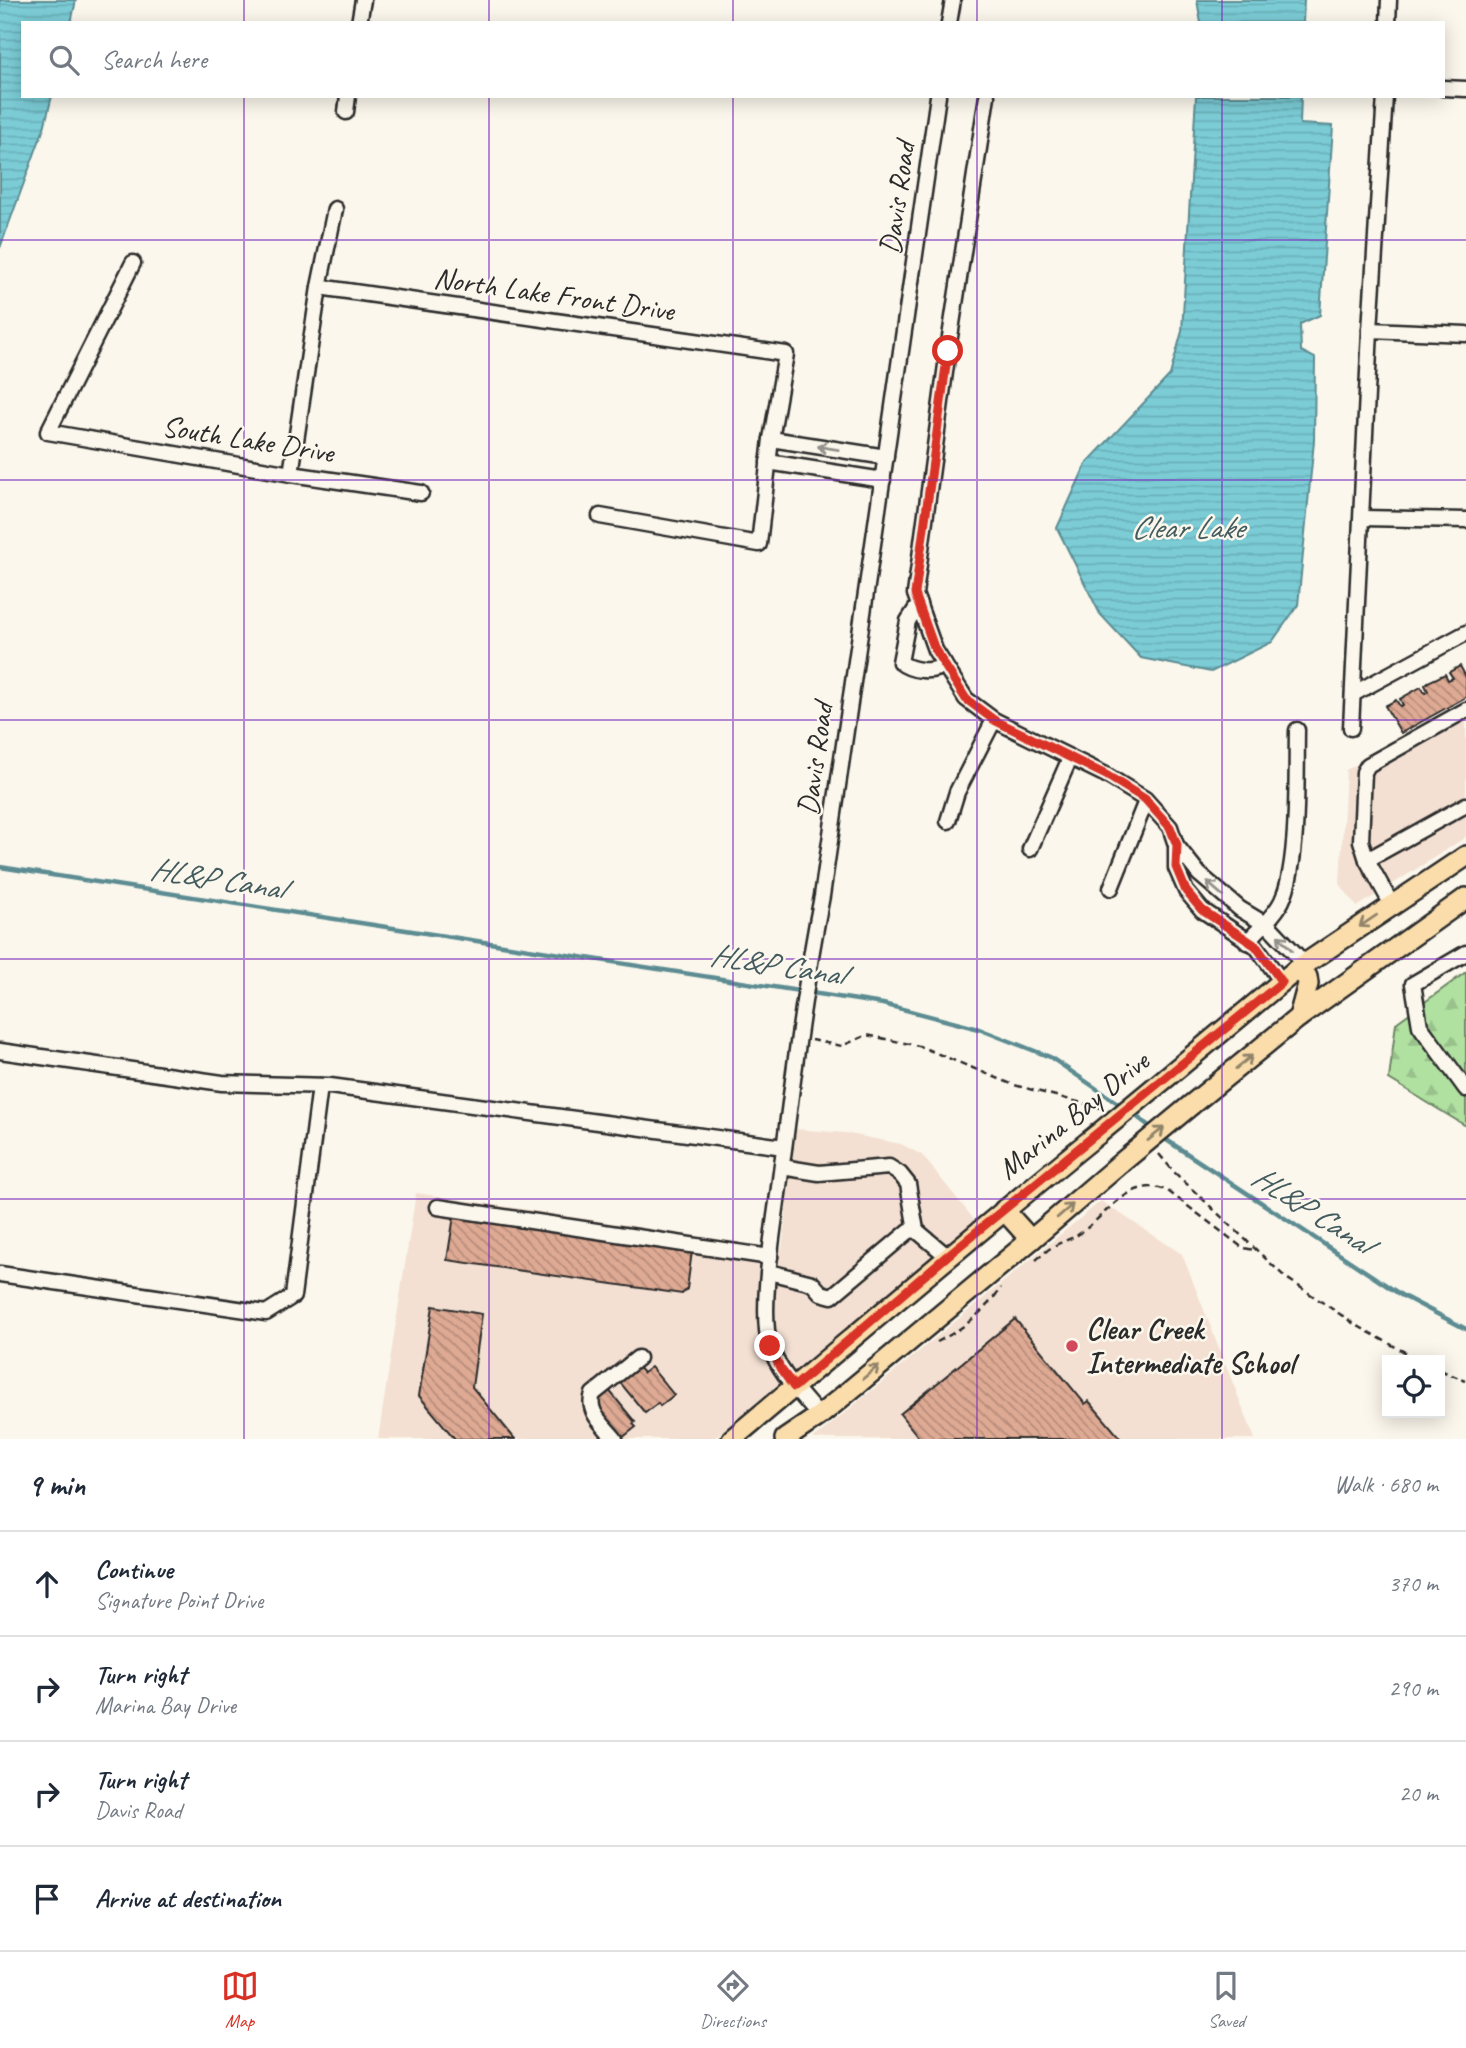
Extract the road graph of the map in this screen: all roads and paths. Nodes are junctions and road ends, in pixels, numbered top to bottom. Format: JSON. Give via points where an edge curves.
{"nodes":[{"id":1,"x":363,"y":0,"type":"edge"},
{"id":2,"x":953,"y":0,"type":"edge"},
{"id":3,"x":1390,"y":0,"type":"edge"},
{"id":4,"x":359,"y":21,"type":"edge"},
{"id":5,"x":949,"y":21,"type":"edge"},
{"id":6,"x":1388,"y":21,"type":"edge"},
{"id":7,"x":1445,"y":88,"type":"edge"},
{"id":8,"x":1466,"y":89,"type":"edge"},
{"id":9,"x":348,"y":98,"type":"edge"},
{"id":10,"x":938,"y":98,"type":"edge"},
{"id":11,"x":987,"y":98,"type":"edge"},
{"id":12,"x":1385,"y":98,"type":"edge"},
{"id":13,"x":346,"y":112,"type":"dead end"},
{"id":14,"x":335,"y":209,"type":"dead end"},
{"id":15,"x":133,"y":263,"type":"dead end"},
{"id":16,"x":319,"y":287,"type":"junction"},
{"id":17,"x":1370,"y":330,"type":"junction"},
{"id":18,"x":1466,"y":334,"type":"edge"},
{"id":19,"x":771,"y":439,"type":"junction"},
{"id":20,"x":886,"y":457,"type":"junction"},
{"id":21,"x":768,"y":462,"type":"junction"},
{"id":22,"x":291,"y":474,"type":"junction"},
{"id":23,"x":883,"y":480,"type":"junction"},
{"id":24,"x":421,"y":493,"type":"dead end"},
{"id":25,"x":600,"y":516,"type":"dead end"},
{"id":26,"x":1362,"y":518,"type":"junction"},
{"id":27,"x":1466,"y":520,"type":"edge"},
{"id":28,"x":919,"y":604,"type":"junction"},
{"id":29,"x":1466,"y":633,"type":"edge"},
{"id":30,"x":944,"y":664,"type":"junction"},
{"id":31,"x":1353,"y":694,"type":"junction"},
{"id":32,"x":1466,"y":710,"type":"edge"},
{"id":33,"x":994,"y":720,"type":"junction"},
{"id":34,"x":1351,"y":727,"type":"dead end"},
{"id":35,"x":1297,"y":730,"type":"dead end"},
{"id":36,"x":1070,"y":758,"type":"junction"},
{"id":37,"x":1146,"y":801,"type":"junction"},
{"id":38,"x":1466,"y":805,"type":"edge"},
{"id":39,"x":948,"y":821,"type":"dead end"},
{"id":40,"x":1177,"y":845,"type":"junction"},
{"id":41,"x":1030,"y":849,"type":"dead end"},
{"id":42,"x":1466,"y":856,"type":"edge"},
{"id":43,"x":1367,"y":860,"type":"junction"},
{"id":44,"x":1111,"y":888,"type":"dead end"},
{"id":45,"x":1466,"y":898,"type":"edge"},
{"id":46,"x":1392,"y":905,"type":"junction"},
{"id":47,"x":1264,"y":923,"type":"junction"},
{"id":48,"x":1247,"y":942,"type":"junction"},
{"id":49,"x":1466,"y":953,"type":"edge"},
{"id":50,"x":1295,"y":972,"type":"junction"},
{"id":51,"x":1299,"y":1017,"type":"junction"},
{"id":52,"x":805,"y":1039,"type":"junction"},
{"id":53,"x":0,"y":1051,"type":"edge"},
{"id":54,"x":320,"y":1086,"type":"junction"},
{"id":55,"x":1466,"y":1089,"type":"edge"},
{"id":56,"x":1101,"y":1108,"type":"dead end"},
{"id":57,"x":784,"y":1147,"type":"junction"},
{"id":58,"x":1159,"y":1154,"type":"dead end"},
{"id":59,"x":782,"y":1167,"type":"junction"},
{"id":60,"x":438,"y":1207,"type":"dead end"},
{"id":61,"x":1004,"y":1210,"type":"junction"},
{"id":62,"x":916,"y":1230,"type":"junction"},
{"id":63,"x":1031,"y":1240,"type":"junction"},
{"id":64,"x":1255,"y":1250,"type":"junction"},
{"id":65,"x":947,"y":1256,"type":"junction"},
{"id":66,"x":1031,"y":1263,"type":"dead end"},
{"id":67,"x":770,"y":1264,"type":"junction"},
{"id":68,"x":0,"y":1274,"type":"edge"},
{"id":69,"x":1410,"y":1355,"type":"edge"},
{"id":70,"x":638,"y":1357,"type":"dead end"},
{"id":71,"x":1445,"y":1372,"type":"edge"},
{"id":72,"x":1466,"y":1381,"type":"edge"},
{"id":73,"x":794,"y":1387,"type":"junction"},
{"id":74,"x":819,"y":1416,"type":"junction"},
{"id":75,"x":615,"y":1439,"type":"edge"},
{"id":76,"x":732,"y":1439,"type":"edge"},
{"id":77,"x":785,"y":1439,"type":"edge"}],
"edges":[{"from":1,"to":4,"type":"street"},
{"from":2,"to":5,"type":"street"},
{"from":3,"to":6,"type":"street"},
{"from":7,"to":8,"type":"street"},
{"from":9,"to":13,"type":"street"},
{"from":10,"to":20,"type":"street","name":"Davis Road"},
{"from":11,"to":28,"type":"street","via":[[915,594]]},
{"from":12,"to":17,"type":"street"},
{"from":14,"to":16,"type":"street"},
{"from":15,"to":22,"type":"street","name":"South Lake Drive","via":[[48,432]]},
{"from":16,"to":19,"type":"street","name":"North Lake Front Drive","via":[[786,354]]},
{"from":16,"to":22,"type":"street"},
{"from":17,"to":18,"type":"street"},
{"from":17,"to":26,"type":"street"},
{"from":20,"to":19,"type":"street","one_way":true},
{"from":19,"to":21,"type":"street"},
{"from":20,"to":23,"type":"street","name":"Davis Road"},
{"from":21,"to":23,"type":"street"},
{"from":21,"to":25,"type":"street","via":[[759,544]]},
{"from":22,"to":24,"type":"street","name":"South Lake Drive"},
{"from":23,"to":52,"type":"street","name":"Davis Road","via":[[811,951]]},
{"from":26,"to":27,"type":"street"},
{"from":26,"to":31,"type":"street"},
{"from":28,"to":30,"type":"street"},
{"from":28,"to":30,"type":"street","via":[[908,621],[900,662],[932,671]]},
{"from":29,"to":31,"type":"street"},
{"from":30,"to":33,"type":"street","via":[[966,699]]},
{"from":31,"to":34,"type":"street"},
{"from":32,"to":43,"type":"street","via":[[1368,765],[1361,841]]},
{"from":33,"to":36,"type":"street"},
{"from":33,"to":39,"type":"street","via":[[957,792]]},
{"from":35,"to":47,"type":"street","via":[[1292,864],[1280,905]]},
{"from":36,"to":37,"type":"street"},
{"from":36,"to":41,"type":"street"},
{"from":37,"to":40,"type":"street","via":[[1170,827]]},
{"from":37,"to":44,"type":"street"},
{"from":38,"to":43,"type":"street"},
{"from":47,"to":40,"type":"street","one_way":true,"via":[[1217,891]]},
{"from":40,"to":48,"type":"street","via":[[1176,867],[1186,891],[1202,910]]},
{"from":42,"to":46,"type":"main road","name":"Marina Bay Drive"},
{"from":43,"to":46,"type":"street"},
{"from":45,"to":51,"type":"main road"},
{"from":46,"to":50,"type":"main road","name":"Marina Bay Drive","one_way":true},
{"from":47,"to":48,"type":"street"},
{"from":50,"to":47,"type":"street","one_way":true},
{"from":48,"to":50,"type":"street"},
{"from":49,"to":55,"type":"street","via":[[1413,984],[1420,1026]]},
{"from":50,"to":51,"type":"main road","via":[[1307,977],[1308,984]]},
{"from":50,"to":61,"type":"main road","name":"Marina Bay Drive","bridge":true},
{"from":63,"to":51,"type":"main road","one_way":true,"bridge":true},
{"from":52,"to":56,"type":"path","via":[[842,1046],[867,1035],[919,1046],[1014,1085]]},
{"from":52,"to":57,"type":"street","name":"Davis Road"},
{"from":53,"to":54,"type":"street","via":[[222,1083]]},
{"from":54,"to":57,"type":"street"},
{"from":54,"to":68,"type":"street","via":[[293,1296],[266,1312]]},
{"from":57,"to":59,"type":"street","name":"Davis Road"},
{"from":58,"to":64,"type":"path"},
{"from":59,"to":62,"type":"street","via":[[819,1173],[889,1167],[908,1184]]},
{"from":59,"to":67,"type":"street","name":"Davis Road"},
{"from":60,"to":67,"type":"street"},
{"from":61,"to":63,"type":"main road"},
{"from":61,"to":65,"type":"main road","name":"Marina Bay Drive"},
{"from":62,"to":65,"type":"street"},
{"from":62,"to":67,"type":"street","via":[[909,1231],[832,1296]]},
{"from":74,"to":63,"type":"main road","one_way":true},
{"from":64,"to":66,"type":"path","via":[[1242,1248],[1168,1191],[1144,1187],[1126,1194],[1079,1234]]},
{"from":64,"to":69,"type":"path","via":[[1333,1310]]},
{"from":65,"to":73,"type":"main road","name":"Marina Bay Drive"},
{"from":67,"to":73,"type":"street","name":"Davis Road","via":[[766,1329],[780,1368]]},
{"from":70,"to":75,"type":"street","via":[[593,1394],[590,1402],[592,1412]]},
{"from":71,"to":72,"type":"path"},
{"from":73,"to":74,"type":"street","name":"Davis Road"},
{"from":73,"to":76,"type":"main road","name":"Marina Bay Drive"},
{"from":74,"to":77,"type":"main road"}]}
